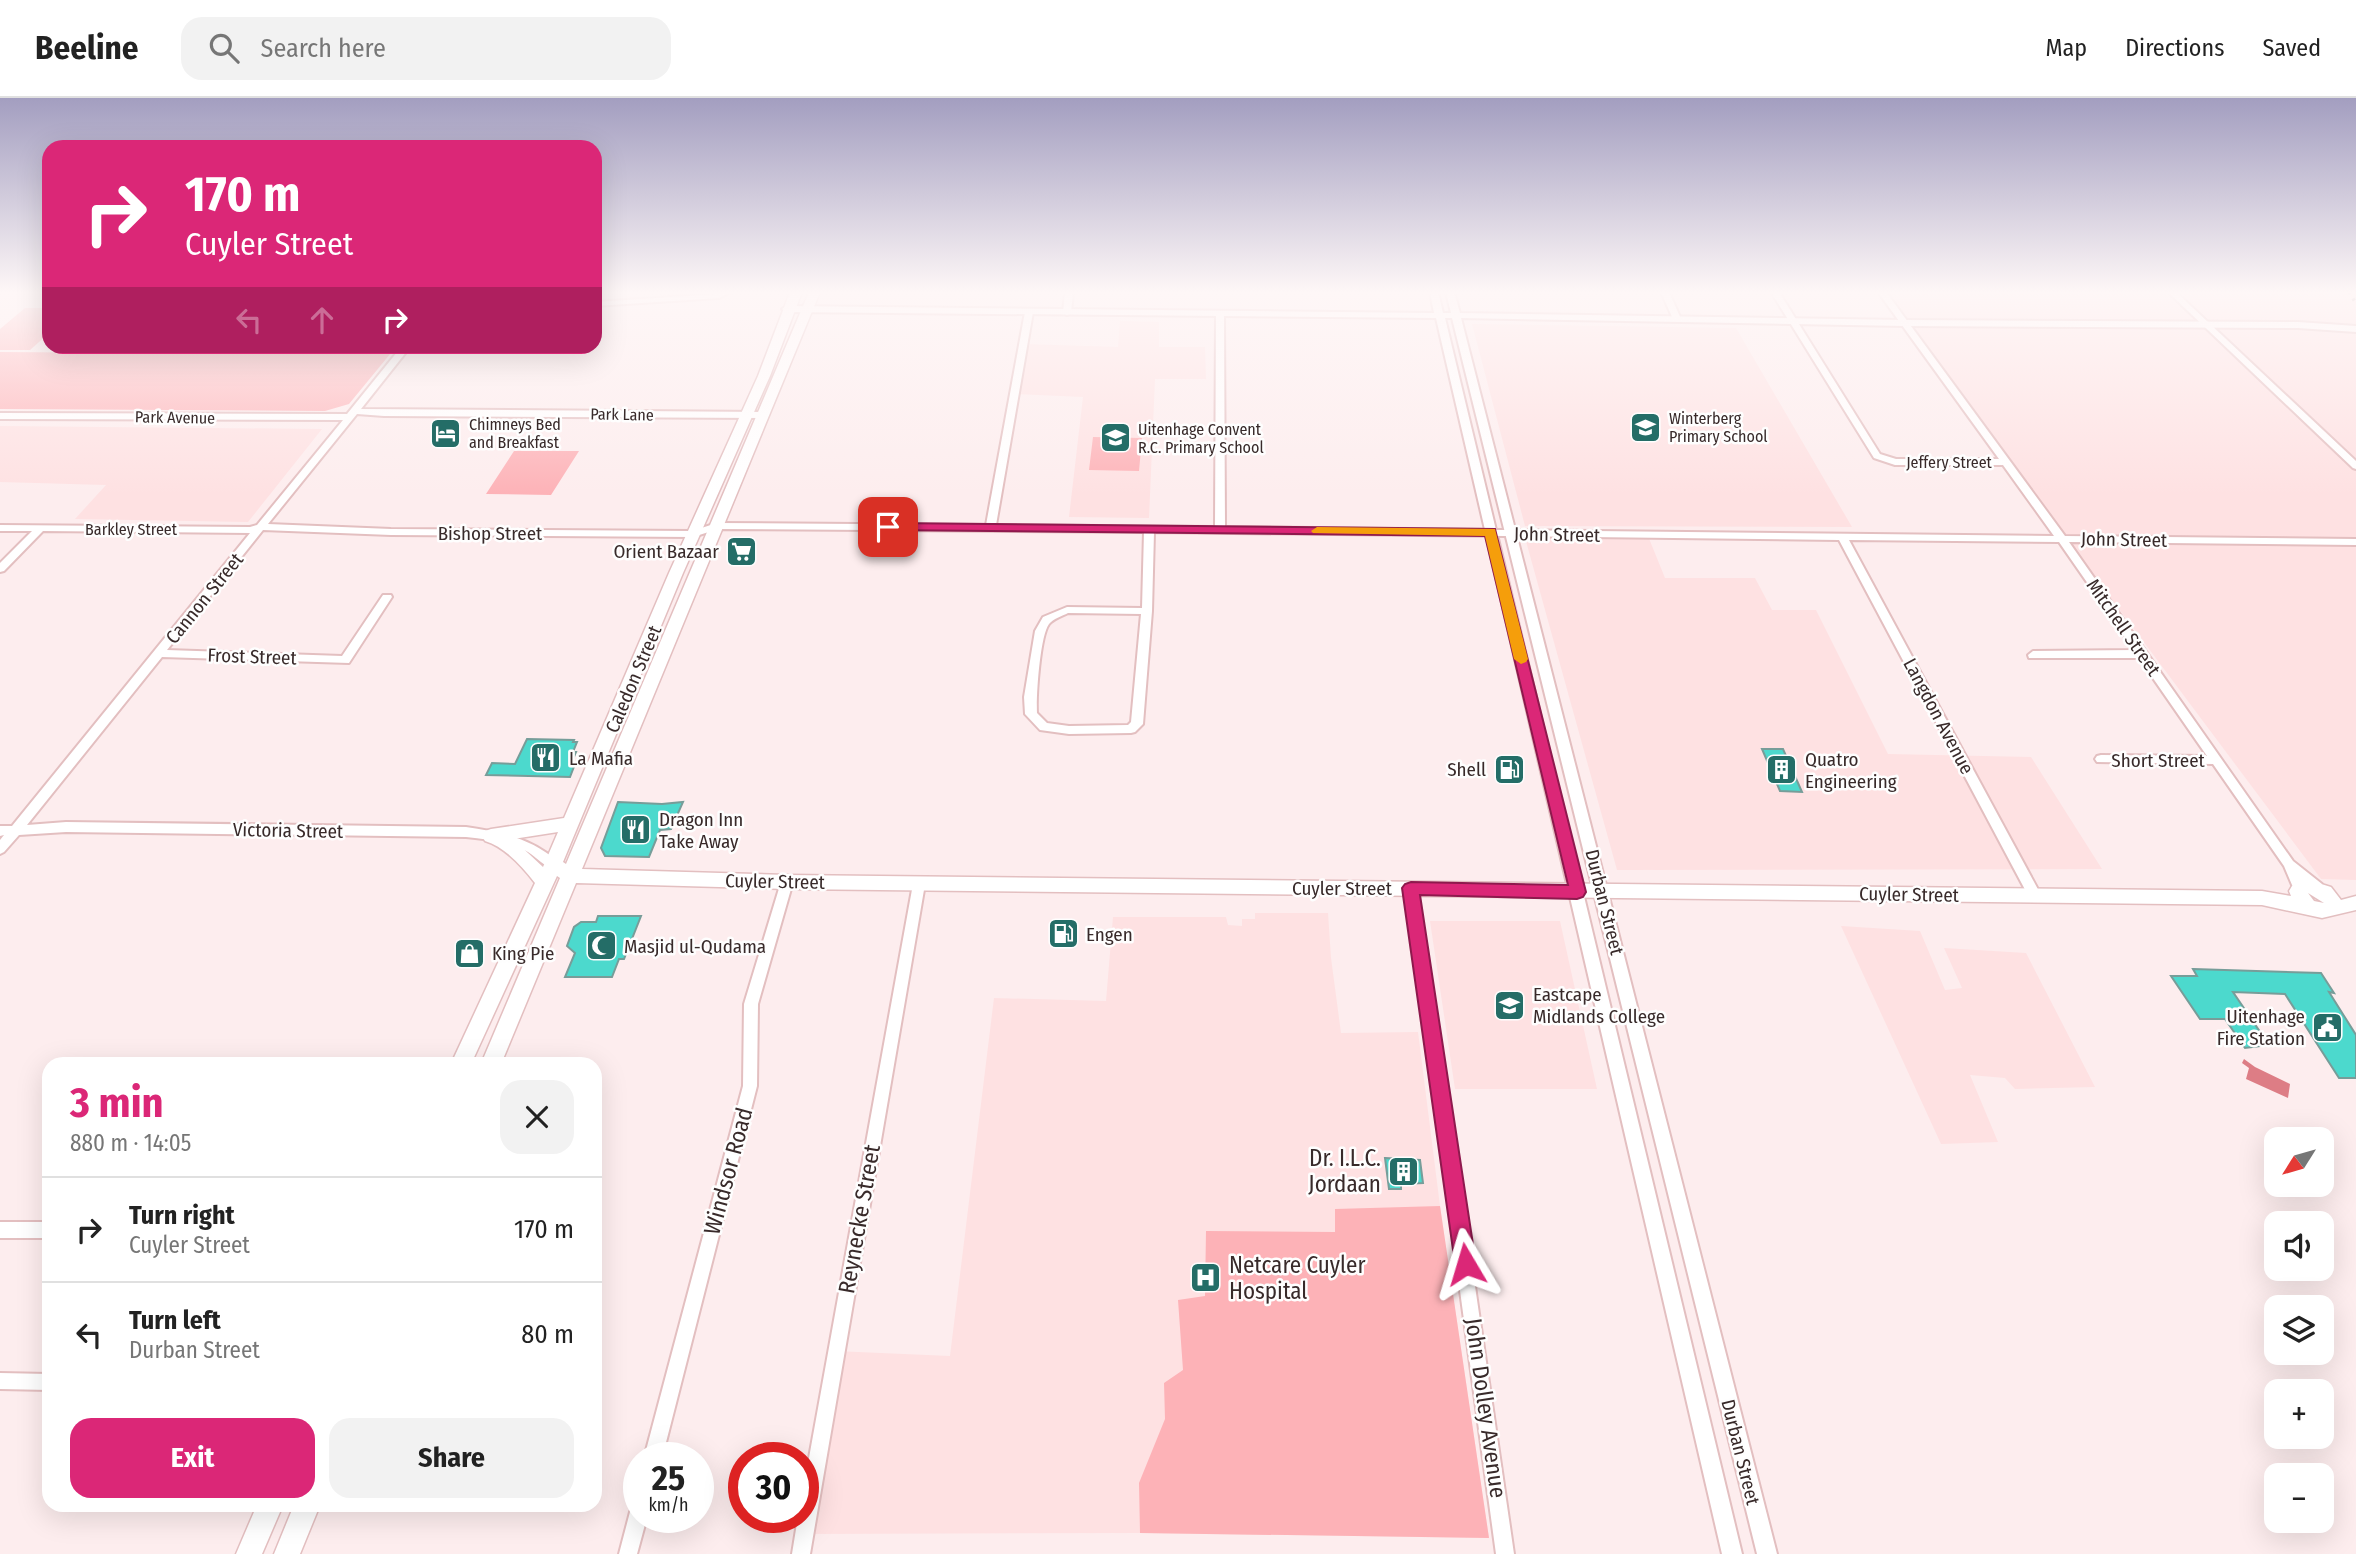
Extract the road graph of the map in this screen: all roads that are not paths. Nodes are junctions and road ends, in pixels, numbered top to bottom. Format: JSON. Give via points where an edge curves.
{"nodes":[{"id":1,"x":396,"y":360,"type":"edge"},
{"id":2,"x":770,"y":360,"type":"edge"},
{"id":3,"x":787,"y":360,"type":"edge"},
{"id":4,"x":1020,"y":360,"type":"edge"},
{"id":5,"x":1220,"y":360,"type":"edge"},
{"id":6,"x":1449,"y":360,"type":"edge"},
{"id":7,"x":1468,"y":360,"type":"edge"},
{"id":8,"x":1816,"y":360,"type":"edge"},
{"id":9,"x":1932,"y":360,"type":"edge"},
{"id":10,"x":2244,"y":360,"type":"edge"},
{"id":11,"x":353,"y":414,"type":"junction"},
{"id":12,"x":747,"y":415,"type":"junction"},
{"id":13,"x":764,"y":415,"type":"junction"},
{"id":14,"x":0,"y":416,"type":"edge"},
{"id":15,"x":2006,"y":462,"type":"junction"},
{"id":16,"x":2356,"y":466,"type":"edge"},
{"id":17,"x":717,"y":526,"type":"junction"},
{"id":18,"x":261,"y":527,"type":"junction"},
{"id":19,"x":0,"y":528,"type":"edge"},
{"id":20,"x":40,"y":529,"type":"junction"},
{"id":21,"x":990,"y":529,"type":"junction"},
{"id":22,"x":1149,"y":529,"type":"junction"},
{"id":23,"x":1220,"y":530,"type":"junction"},
{"id":24,"x":1491,"y":532,"type":"junction"},
{"id":25,"x":693,"y":534,"type":"junction"},
{"id":26,"x":1512,"y":534,"type":"junction"},
{"id":27,"x":1843,"y":537,"type":"junction"},
{"id":28,"x":2061,"y":538,"type":"junction"},
{"id":29,"x":2356,"y":542,"type":"edge"},
{"id":30,"x":0,"y":569,"type":"edge"},
{"id":31,"x":387,"y":597,"type":"dead end"},
{"id":32,"x":1147,"y":611,"type":"junction"},
{"id":33,"x":159,"y":653,"type":"junction"},
{"id":34,"x":2143,"y":654,"type":"junction"},
{"id":35,"x":2034,"y":655,"type":"dead end"},
{"id":36,"x":2101,"y":759,"type":"dead end"},
{"id":37,"x":2215,"y":760,"type":"junction"},
{"id":38,"x":570,"y":824,"type":"junction"},
{"id":39,"x":16,"y":830,"type":"junction"},
{"id":40,"x":0,"y":831,"type":"edge"},
{"id":41,"x":495,"y":837,"type":"junction"},
{"id":42,"x":0,"y":849,"type":"edge"},
{"id":43,"x":548,"y":873,"type":"junction"},
{"id":44,"x":570,"y":876,"type":"junction"},
{"id":45,"x":787,"y":882,"type":"junction"},
{"id":46,"x":919,"y":884,"type":"junction"},
{"id":47,"x":1411,"y":888,"type":"junction"},
{"id":48,"x":2310,"y":890,"type":"junction"},
{"id":49,"x":1601,"y":891,"type":"junction"},
{"id":50,"x":1577,"y":892,"type":"junction"},
{"id":51,"x":2035,"y":895,"type":"junction"},
{"id":52,"x":2356,"y":897,"type":"edge"},
{"id":53,"x":2262,"y":898,"type":"junction"},
{"id":54,"x":2356,"y":903,"type":"edge"},
{"id":55,"x":2310,"y":907,"type":"junction"},
{"id":56,"x":2334,"y":909,"type":"junction"},
{"id":57,"x":464,"y":1057,"type":"edge"},
{"id":58,"x":494,"y":1057,"type":"edge"},
{"id":59,"x":0,"y":1230,"type":"edge"},
{"id":60,"x":42,"y":1230,"type":"edge"},
{"id":61,"x":0,"y":1381,"type":"edge"},
{"id":62,"x":42,"y":1382,"type":"edge"},
{"id":63,"x":657,"y":1442,"type":"edge"},
{"id":64,"x":267,"y":1512,"type":"edge"},
{"id":65,"x":304,"y":1512,"type":"edge"},
{"id":66,"x":634,"y":1533,"type":"edge"},
{"id":67,"x":249,"y":1554,"type":"edge"},
{"id":68,"x":287,"y":1554,"type":"edge"},
{"id":69,"x":628,"y":1554,"type":"edge"},
{"id":70,"x":801,"y":1554,"type":"edge"},
{"id":71,"x":1505,"y":1554,"type":"edge"},
{"id":72,"x":1732,"y":1554,"type":"edge"},
{"id":73,"x":1767,"y":1554,"type":"edge"}],
"edges":[{"from":1,"to":11,"type":"street","name":"Cannon Street"},
{"from":2,"to":12,"type":"main road","name":"Caledon Street"},
{"from":3,"to":13,"type":"main road","name":"Caledon Street"},
{"from":4,"to":21,"type":"street"},
{"from":5,"to":23,"type":"street"},
{"from":6,"to":24,"type":"street","name":"Durban Street"},
{"from":7,"to":26,"type":"street","name":"Durban Street"},
{"from":8,"to":15,"type":"street","name":"Jeffery Street","via":[[1877,456],[1895,462]]},
{"from":9,"to":15,"type":"street","name":"Mitchell Street"},
{"from":10,"to":16,"type":"street"},
{"from":11,"to":12,"type":"street","name":"Park Lane"},
{"from":11,"to":14,"type":"street","name":"Park Avenue"},
{"from":11,"to":18,"type":"street","name":"Cannon Street"},
{"from":12,"to":13,"type":"street","name":"Park Lane"},
{"from":12,"to":25,"type":"main road","name":"Caledon Street"},
{"from":13,"to":17,"type":"main road","name":"Caledon Street"},
{"from":15,"to":28,"type":"street","name":"Mitchell Street"},
{"from":17,"to":21,"type":"street","name":"John Street"},
{"from":17,"to":25,"type":"street","name":"Bishop Street"},
{"from":17,"to":44,"type":"main road","name":"Caledon Street"},
{"from":18,"to":20,"type":"street","name":"Barkley Street"},
{"from":18,"to":25,"type":"street","name":"Bishop Street"},
{"from":18,"to":33,"type":"street","name":"Cannon Street"},
{"from":19,"to":20,"type":"street","name":"Barkley Street"},
{"from":20,"to":30,"type":"street"},
{"from":21,"to":22,"type":"street","name":"John Street"},
{"from":22,"to":23,"type":"street","name":"John Street"},
{"from":22,"to":32,"type":"street"},
{"from":23,"to":24,"type":"street","name":"John Street"},
{"from":24,"to":26,"type":"street","name":"John Street"},
{"from":24,"to":50,"type":"street","name":"Durban Street"},
{"from":25,"to":38,"type":"main road","name":"Caledon Street"},
{"from":26,"to":27,"type":"street","name":"John Street"},
{"from":26,"to":49,"type":"street","name":"Durban Street"},
{"from":27,"to":28,"type":"street","name":"John Street"},
{"from":27,"to":51,"type":"street","name":"Langdon Avenue"},
{"from":28,"to":29,"type":"street","name":"John Street"},
{"from":28,"to":34,"type":"street","name":"Mitchell Street"},
{"from":31,"to":33,"type":"street","name":"Frost Street","via":[[345,660]]},
{"from":32,"to":32,"type":"street","via":[[1067,610],[1047,619],[1040,631],[1030,697],[1030,711],[1037,722],[1069,730],[1135,726]]},
{"from":33,"to":39,"type":"street","name":"Cannon Street"},
{"from":34,"to":35,"type":"street"},
{"from":34,"to":37,"type":"street","name":"Mitchell Street"},
{"from":36,"to":37,"type":"street","name":"Short Street"},
{"from":37,"to":48,"type":"street","name":"Mitchell Street"},
{"from":38,"to":41,"type":"main road"},
{"from":38,"to":43,"type":"main road","name":"Caledon Street"},
{"from":39,"to":40,"type":"street","name":"Victoria Street"},
{"from":39,"to":41,"type":"street","name":"Victoria Street","via":[[419,831]]},
{"from":39,"to":42,"type":"street","name":"Cannon Street"},
{"from":41,"to":43,"type":"main road"},
{"from":43,"to":44,"type":"main road"},
{"from":43,"to":57,"type":"main road","name":"Caledon Street"},
{"from":44,"to":45,"type":"main road","name":"Cuyler Street"},
{"from":44,"to":58,"type":"main road","name":"Caledon Street"},
{"from":45,"to":46,"type":"main road","name":"Cuyler Street"},
{"from":45,"to":63,"type":"street","name":"Windsor Road","via":[[751,1004],[750,1086]]},
{"from":46,"to":47,"type":"main road","name":"Cuyler Street"},
{"from":46,"to":70,"type":"street","name":"Reynecke Street"},
{"from":47,"to":50,"type":"main road","name":"Cuyler Street"},
{"from":47,"to":71,"type":"street","name":"John Dolley Avenue"},
{"from":48,"to":52,"type":"main road","name":"Cuyler Street"},
{"from":48,"to":53,"type":"main road","name":"Cuyler Street"},
{"from":48,"to":55,"type":"main road","via":[[2303,901]]},
{"from":48,"to":56,"type":"main road","via":[[2334,901]]},
{"from":49,"to":50,"type":"main road","name":"Cuyler Street"},
{"from":49,"to":51,"type":"main road","name":"Cuyler Street"},
{"from":49,"to":73,"type":"street","name":"Durban Street"},
{"from":50,"to":72,"type":"street","name":"Durban Street"},
{"from":51,"to":53,"type":"main road","name":"Cuyler Street"},
{"from":53,"to":55,"type":"main road","name":"Cuyler Street"},
{"from":54,"to":56,"type":"main road"},
{"from":55,"to":56,"type":"main road","name":"Cuyler Street","via":[[2326,912]]},
{"from":59,"to":60,"type":"street"},
{"from":61,"to":62,"type":"street"},
{"from":64,"to":67,"type":"main road"},
{"from":65,"to":68,"type":"main road"},
{"from":66,"to":69,"type":"street"}]}
